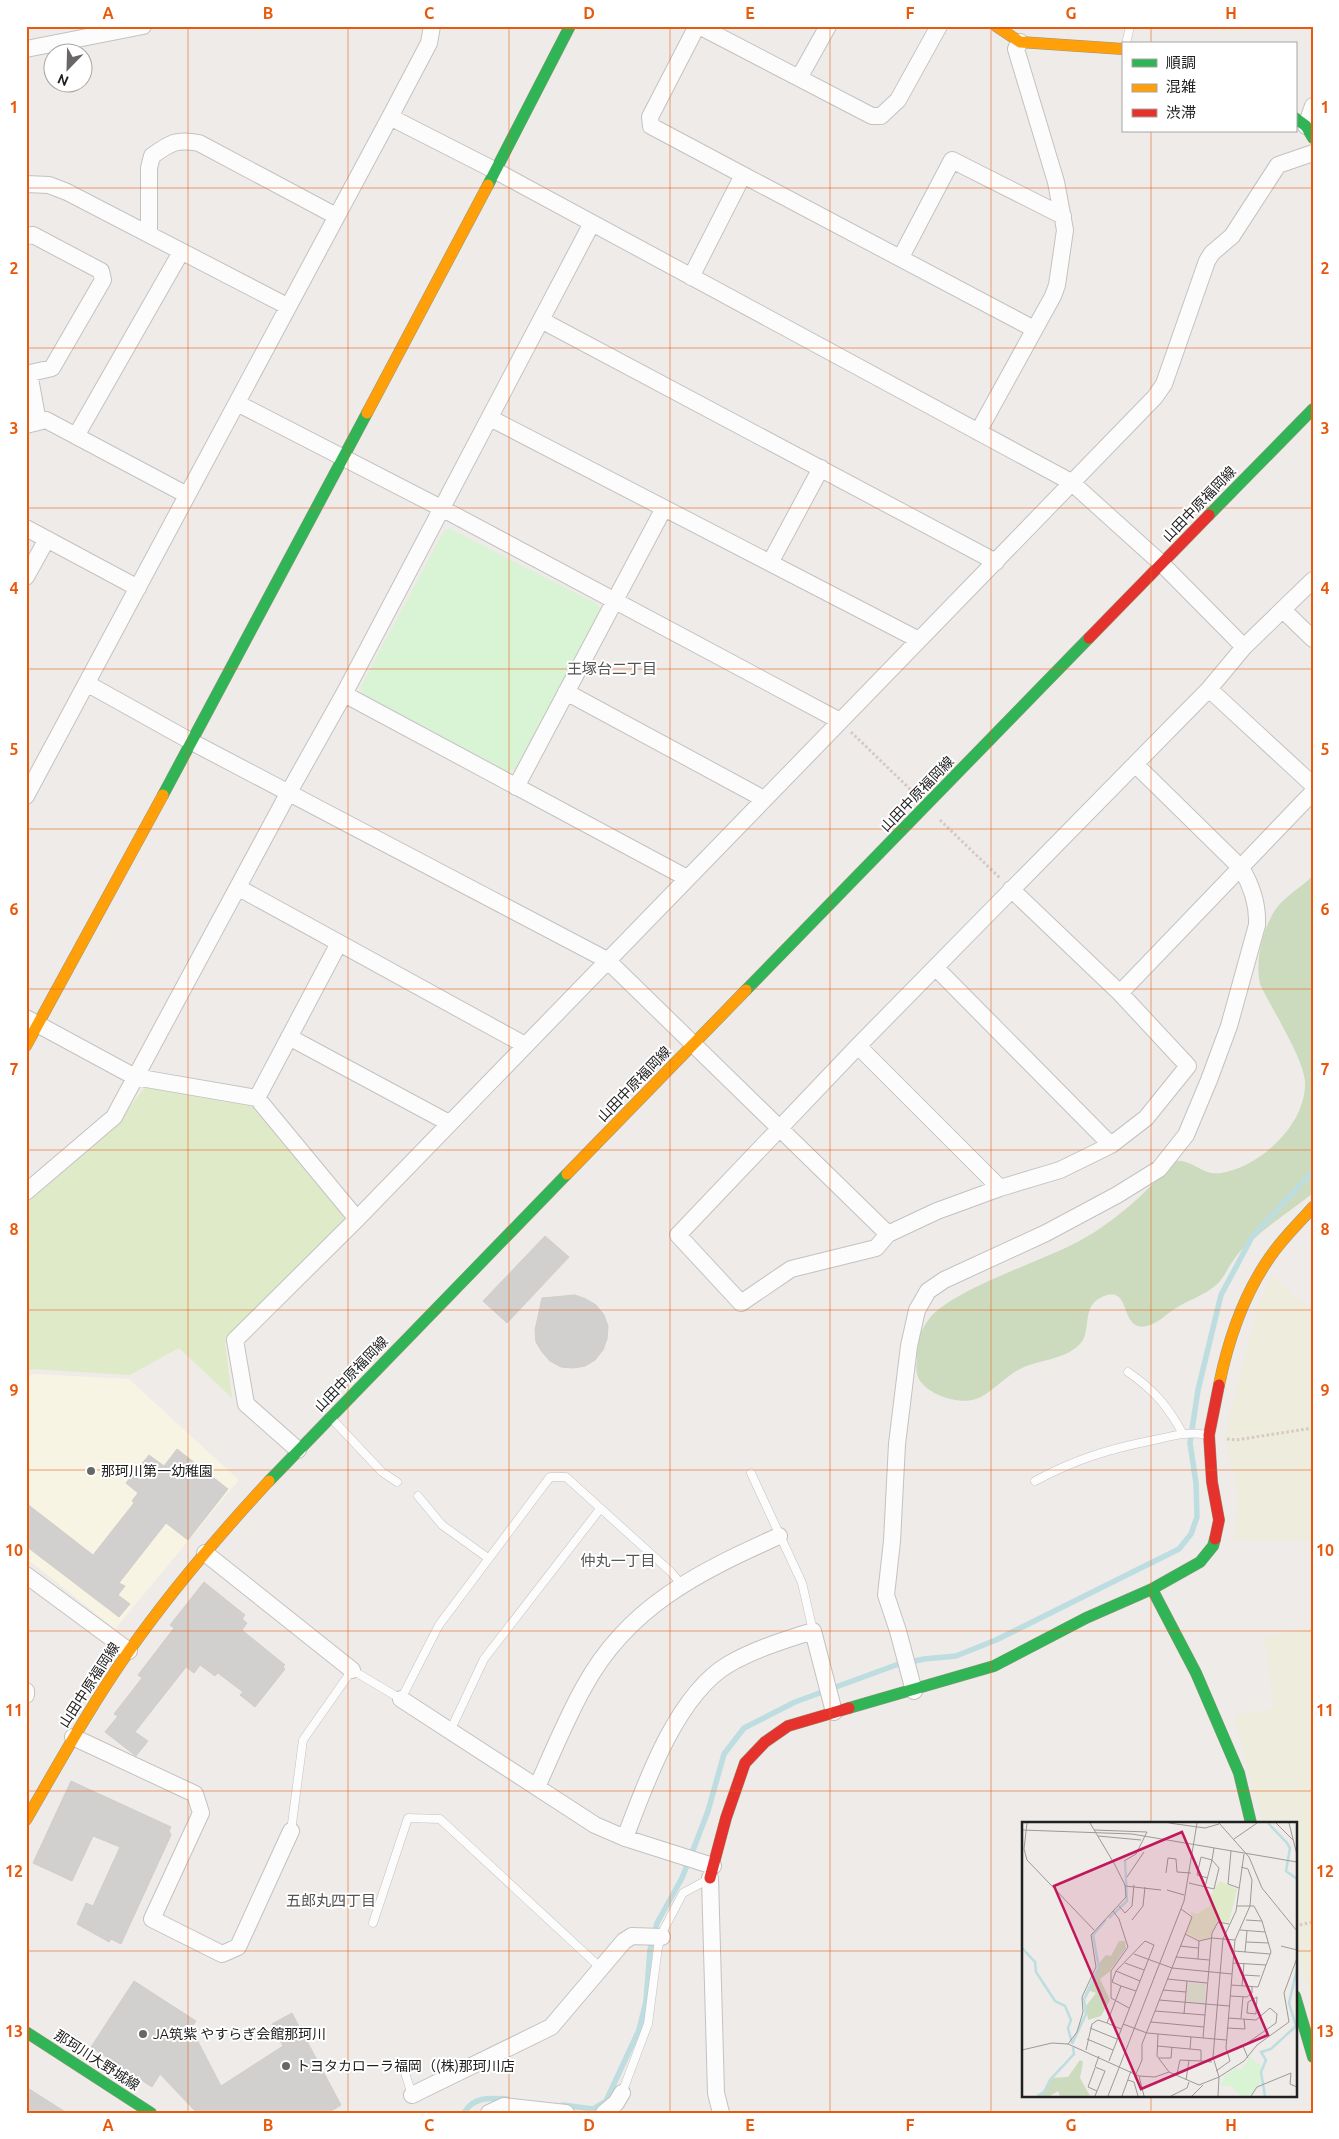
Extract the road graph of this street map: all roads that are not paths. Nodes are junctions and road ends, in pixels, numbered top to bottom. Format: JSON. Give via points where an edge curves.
{"nodes":[{"id":1,"x":143,"y":26,"type":"edge"},
{"id":2,"x":432,"y":26,"type":"edge"},
{"id":3,"x":570,"y":26,"type":"edge"},
{"id":4,"x":698,"y":26,"type":"edge"},
{"id":5,"x":828,"y":26,"type":"edge"},
{"id":6,"x":939,"y":26,"type":"edge"},
{"id":7,"x":996,"y":26,"type":"edge"},
{"id":8,"x":1130,"y":26,"type":"edge"},
{"id":9,"x":1020,"y":42,"type":"junction"},
{"id":10,"x":1126,"y":42,"type":"edge"},
{"id":11,"x":26,"y":49,"type":"edge"},
{"id":12,"x":1122,"y":49,"type":"edge"},
{"id":13,"x":799,"y":78,"type":"junction"},
{"id":14,"x":1313,"y":106,"type":"edge"},
{"id":15,"x":390,"y":117,"type":"junction"},
{"id":16,"x":1305,"y":127,"type":"edge"},
{"id":17,"x":1313,"y":153,"type":"edge"},
{"id":18,"x":496,"y":171,"type":"junction"},
{"id":19,"x":744,"y":175,"type":"junction"},
{"id":20,"x":26,"y":184,"type":"edge"},
{"id":21,"x":336,"y":216,"type":"junction"},
{"id":22,"x":1062,"y":216,"type":"junction"},
{"id":23,"x":592,"y":223,"type":"junction"},
{"id":24,"x":149,"y":234,"type":"junction"},
{"id":25,"x":26,"y":236,"type":"edge"},
{"id":26,"x":181,"y":252,"type":"junction"},
{"id":27,"x":901,"y":257,"type":"junction"},
{"id":28,"x":691,"y":277,"type":"junction"},
{"id":29,"x":287,"y":306,"type":"junction"},
{"id":30,"x":541,"y":320,"type":"junction"},
{"id":31,"x":1034,"y":329,"type":"junction"},
{"id":32,"x":28,"y":373,"type":"edge"},
{"id":33,"x":237,"y":402,"type":"junction"},
{"id":34,"x":1313,"y":409,"type":"edge"},
{"id":35,"x":490,"y":418,"type":"junction"},
{"id":36,"x":32,"y":423,"type":"edge"},
{"id":37,"x":978,"y":432,"type":"junction"},
{"id":38,"x":76,"y":436,"type":"junction"},
{"id":39,"x":342,"y":459,"type":"junction"},
{"id":40,"x":821,"y":468,"type":"junction"},
{"id":41,"x":1071,"y":482,"type":"junction"},
{"id":42,"x":187,"y":495,"type":"junction"},
{"id":43,"x":664,"y":508,"type":"junction"},
{"id":44,"x":443,"y":509,"type":"junction"},
{"id":45,"x":26,"y":528,"type":"edge"},
{"id":46,"x":47,"y":539,"type":"junction"},
{"id":47,"x":996,"y":562,"type":"junction"},
{"id":48,"x":770,"y":563,"type":"junction"},
{"id":49,"x":1162,"y":564,"type":"junction"},
{"id":50,"x":26,"y":577,"type":"edge"},
{"id":51,"x":1313,"y":580,"type":"edge"},
{"id":52,"x":138,"y":588,"type":"junction"},
{"id":53,"x":614,"y":601,"type":"junction"},
{"id":54,"x":1283,"y":610,"type":"junction"},
{"id":55,"x":1313,"y":639,"type":"edge"},
{"id":56,"x":919,"y":640,"type":"junction"},
{"id":57,"x":1244,"y":647,"type":"junction"},
{"id":58,"x":88,"y":684,"type":"junction"},
{"id":59,"x":1209,"y":689,"type":"junction"},
{"id":60,"x":566,"y":692,"type":"junction"},
{"id":61,"x":344,"y":694,"type":"junction"},
{"id":62,"x":840,"y":721,"type":"junction"},
{"id":63,"x":192,"y":742,"type":"junction"},
{"id":64,"x":1135,"y":764,"type":"junction"},
{"id":65,"x":31,"y":776,"type":"edge"},
{"id":66,"x":1313,"y":785,"type":"edge"},
{"id":67,"x":516,"y":787,"type":"junction"},
{"id":68,"x":289,"y":792,"type":"junction"},
{"id":69,"x":1313,"y":792,"type":"edge"},
{"id":70,"x":26,"y":796,"type":"edge"},
{"id":71,"x":764,"y":799,"type":"junction"},
{"id":72,"x":1241,"y":868,"type":"junction"},
{"id":73,"x":687,"y":878,"type":"junction"},
{"id":74,"x":239,"y":888,"type":"junction"},
{"id":75,"x":1011,"y":889,"type":"junction"},
{"id":76,"x":339,"y":943,"type":"junction"},
{"id":77,"x":607,"y":960,"type":"junction"},
{"id":78,"x":936,"y":968,"type":"junction"},
{"id":79,"x":1120,"y":993,"type":"junction"},
{"id":80,"x":33,"y":1021,"type":"edge"},
{"id":81,"x":289,"y":1037,"type":"junction"},
{"id":82,"x":695,"y":1043,"type":"junction"},
{"id":83,"x":525,"y":1045,"type":"junction"},
{"id":84,"x":26,"y":1046,"type":"edge"},
{"id":85,"x":858,"y":1046,"type":"junction"},
{"id":86,"x":135,"y":1077,"type":"junction"},
{"id":87,"x":257,"y":1098,"type":"junction"},
{"id":88,"x":449,"y":1124,"type":"junction"},
{"id":89,"x":779,"y":1128,"type":"junction"},
{"id":90,"x":1111,"y":1146,"type":"junction"},
{"id":91,"x":1000,"y":1188,"type":"junction"},
{"id":92,"x":26,"y":1192,"type":"edge"},
{"id":93,"x":1313,"y":1207,"type":"edge"},
{"id":94,"x":357,"y":1219,"type":"junction"},
{"id":95,"x":888,"y":1234,"type":"junction"},
{"id":96,"x":1128,"y":1372,"type":"dead end"},
{"id":97,"x":330,"y":1417,"type":"junction"},
{"id":98,"x":1183,"y":1434,"type":"junction"},
{"id":99,"x":1209,"y":1435,"type":"junction"},
{"id":100,"x":298,"y":1450,"type":"junction"},
{"id":101,"x":751,"y":1473,"type":"dead end"},
{"id":102,"x":1035,"y":1481,"type":"dead end"},
{"id":103,"x":396,"y":1482,"type":"dead end"},
{"id":104,"x":418,"y":1496,"type":"dead end"},
{"id":105,"x":600,"y":1508,"type":"junction"},
{"id":106,"x":779,"y":1536,"type":"junction"},
{"id":107,"x":205,"y":1553,"type":"junction"},
{"id":108,"x":488,"y":1558,"type":"junction"},
{"id":109,"x":26,"y":1575,"type":"edge"},
{"id":110,"x":681,"y":1584,"type":"junction"},
{"id":111,"x":1152,"y":1589,"type":"junction"},
{"id":112,"x":814,"y":1631,"type":"junction"},
{"id":113,"x":129,"y":1651,"type":"junction"},
{"id":114,"x":352,"y":1670,"type":"junction"},
{"id":115,"x":26,"y":1691,"type":"edge"},
{"id":116,"x":914,"y":1691,"type":"junction"},
{"id":117,"x":26,"y":1695,"type":"edge"},
{"id":118,"x":401,"y":1699,"type":"junction"},
{"id":119,"x":834,"y":1712,"type":"junction"},
{"id":120,"x":450,"y":1731,"type":"junction"},
{"id":121,"x":73,"y":1737,"type":"junction"},
{"id":122,"x":537,"y":1787,"type":"junction"},
{"id":123,"x":26,"y":1820,"type":"edge"},
{"id":124,"x":1250,"y":1822,"type":"edge"},
{"id":125,"x":291,"y":1831,"type":"joint"},
{"id":126,"x":625,"y":1838,"type":"junction"},
{"id":127,"x":712,"y":1872,"type":"junction"},
{"id":128,"x":373,"y":1923,"type":"dead end"},
{"id":129,"x":662,"y":1937,"type":"junction"},
{"id":130,"x":602,"y":1970,"type":"junction"},
{"id":131,"x":1296,"y":1999,"type":"edge"},
{"id":132,"x":26,"y":2032,"type":"edge"},
{"id":133,"x":1313,"y":2058,"type":"edge"},
{"id":134,"x":402,"y":2063,"type":"dead end"},
{"id":135,"x":622,"y":2093,"type":"joint"},
{"id":136,"x":412,"y":2095,"type":"joint"},
{"id":137,"x":151,"y":2113,"type":"edge"},
{"id":138,"x":489,"y":2113,"type":"edge"},
{"id":139,"x":566,"y":2113,"type":"edge"},
{"id":140,"x":604,"y":2113,"type":"edge"},
{"id":141,"x":722,"y":2113,"type":"edge"}],
"edges":[{"from":1,"to":11,"type":"street"},
{"from":2,"to":15,"type":"street","via":[[429,43]]},
{"from":3,"to":18,"type":"street"},
{"from":4,"to":13,"type":"street"},
{"from":4,"to":19,"type":"street","via":[[650,118],[651,126]]},
{"from":5,"to":13,"type":"street"},
{"from":6,"to":13,"type":"street","via":[[898,100],[881,116],[872,116]]},
{"from":7,"to":9,"type":"street"},
{"from":8,"to":10,"type":"lane"},
{"from":9,"to":12,"type":"street"},
{"from":9,"to":22,"type":"street","via":[[1016,49],[1056,182]]},
{"from":14,"to":16,"type":"street"},
{"from":15,"to":18,"type":"street"},
{"from":15,"to":21,"type":"street"},
{"from":17,"to":41,"type":"street","via":[[1278,165],[1232,236],[1212,253],[1164,384],[1146,407]]},
{"from":18,"to":23,"type":"street"},
{"from":18,"to":39,"type":"street"},
{"from":19,"to":27,"type":"street"},
{"from":19,"to":28,"type":"street"},
{"from":20,"to":24,"type":"street","via":[[49,185],[68,192]]},
{"from":21,"to":24,"type":"street","via":[[199,143],[180,140],[152,156],[149,168]]},
{"from":21,"to":29,"type":"street"},
{"from":22,"to":27,"type":"street","via":[[952,160]]},
{"from":22,"to":31,"type":"street","via":[[1065,230],[1057,285]]},
{"from":23,"to":28,"type":"street"},
{"from":23,"to":30,"type":"street"},
{"from":24,"to":26,"type":"street"},
{"from":25,"to":32,"type":"street","via":[[33,235],[101,272],[104,280],[52,368]]},
{"from":26,"to":29,"type":"street"},
{"from":26,"to":38,"type":"street"},
{"from":27,"to":31,"type":"street"},
{"from":28,"to":37,"type":"street"},
{"from":29,"to":33,"type":"street"},
{"from":30,"to":35,"type":"street"},
{"from":30,"to":40,"type":"street"},
{"from":31,"to":37,"type":"street"},
{"from":32,"to":36,"type":"street"},
{"from":33,"to":39,"type":"street"},
{"from":33,"to":42,"type":"street"},
{"from":34,"to":49,"type":"street","name":"山田中原福岡線"},
{"from":35,"to":43,"type":"street"},
{"from":35,"to":44,"type":"street"},
{"from":36,"to":38,"type":"street","via":[[46,420]]},
{"from":37,"to":41,"type":"street"},
{"from":38,"to":42,"type":"street"},
{"from":39,"to":44,"type":"street"},
{"from":39,"to":63,"type":"street"},
{"from":40,"to":47,"type":"street"},
{"from":40,"to":48,"type":"street"},
{"from":41,"to":47,"type":"street"},
{"from":41,"to":49,"type":"street"},
{"from":42,"to":52,"type":"street"},
{"from":43,"to":48,"type":"street"},
{"from":43,"to":53,"type":"street"},
{"from":44,"to":53,"type":"street"},
{"from":44,"to":61,"type":"street"},
{"from":45,"to":46,"type":"street"},
{"from":46,"to":50,"type":"street"},
{"from":46,"to":52,"type":"street"},
{"from":47,"to":56,"type":"street"},
{"from":48,"to":56,"type":"street"},
{"from":49,"to":57,"type":"street"},
{"from":49,"to":82,"type":"street","name":"山田中原福岡線"},
{"from":51,"to":54,"type":"street"},
{"from":52,"to":58,"type":"street"},
{"from":53,"to":60,"type":"street"},
{"from":53,"to":62,"type":"street"},
{"from":54,"to":55,"type":"street"},
{"from":54,"to":57,"type":"street"},
{"from":56,"to":62,"type":"street"},
{"from":57,"to":59,"type":"street"},
{"from":58,"to":63,"type":"street"},
{"from":58,"to":65,"type":"street"},
{"from":59,"to":64,"type":"street"},
{"from":59,"to":66,"type":"street"},
{"from":60,"to":67,"type":"street"},
{"from":60,"to":71,"type":"street"},
{"from":61,"to":67,"type":"street"},
{"from":61,"to":68,"type":"street"},
{"from":62,"to":71,"type":"street"},
{"from":63,"to":68,"type":"street"},
{"from":63,"to":80,"type":"street"},
{"from":64,"to":72,"type":"street"},
{"from":64,"to":75,"type":"street"},
{"from":65,"to":70,"type":"street"},
{"from":67,"to":73,"type":"street"},
{"from":68,"to":74,"type":"street"},
{"from":68,"to":77,"type":"street"},
{"from":69,"to":72,"type":"street"},
{"from":71,"to":73,"type":"street"},
{"from":72,"to":79,"type":"street"},
{"from":72,"to":116,"type":"street","via":[[1251,885],[1257,925],[1229,1026],[1186,1134],[1159,1169],[1046,1233],[944,1280],[928,1291],[918,1310],[909,1346],[897,1444],[886,1595]]},
{"from":73,"to":77,"type":"street"},
{"from":74,"to":76,"type":"street"},
{"from":74,"to":86,"type":"street"},
{"from":75,"to":78,"type":"street"},
{"from":75,"to":79,"type":"street"},
{"from":76,"to":81,"type":"street"},
{"from":76,"to":83,"type":"street"},
{"from":77,"to":82,"type":"street"},
{"from":77,"to":83,"type":"street"},
{"from":78,"to":85,"type":"street"},
{"from":78,"to":90,"type":"street"},
{"from":79,"to":90,"type":"street","via":[[1188,1066],[1146,1118]]},
{"from":80,"to":84,"type":"street"},
{"from":80,"to":86,"type":"street"},
{"from":81,"to":87,"type":"street"},
{"from":81,"to":88,"type":"street"},
{"from":82,"to":89,"type":"street"},
{"from":82,"to":97,"type":"street","name":"山田中原福岡線"},
{"from":83,"to":88,"type":"street"},
{"from":85,"to":89,"type":"street"},
{"from":85,"to":91,"type":"street"},
{"from":86,"to":87,"type":"street"},
{"from":86,"to":92,"type":"street","via":[[114,1117]]},
{"from":87,"to":94,"type":"street"},
{"from":88,"to":94,"type":"street"},
{"from":89,"to":95,"type":"street"},
{"from":89,"to":95,"type":"street","via":[[678,1235],[740,1303],[791,1269],[876,1248]]},
{"from":90,"to":91,"type":"street","via":[[1060,1170]]},
{"from":91,"to":95,"type":"street","via":[[937,1211]]},
{"from":93,"to":99,"type":"street","via":[[1270,1256],[1248,1294],[1224,1360]]},
{"from":94,"to":100,"type":"street","via":[[235,1340],[246,1404]]},
{"from":96,"to":98,"type":"lane","via":[[1151,1388],[1170,1410]]},
{"from":97,"to":100,"type":"street","name":"山田中原福岡線"},
{"from":97,"to":103,"type":"lane","via":[[382,1472]]},
{"from":98,"to":99,"type":"lane"},
{"from":98,"to":102,"type":"lane","via":[[1084,1457]]},
{"from":99,"to":111,"type":"street","via":[[1212,1482],[1219,1520],[1213,1546],[1200,1562]]},
{"from":100,"to":107,"type":"street","name":"山田中原福岡線"},
{"from":101,"to":106,"type":"lane"},
{"from":104,"to":108,"type":"lane","via":[[442,1525]]},
{"from":105,"to":108,"type":"lane","via":[[566,1477],[550,1477]]},
{"from":105,"to":110,"type":"lane"},
{"from":105,"to":120,"type":"lane","via":[[484,1659]]},
{"from":106,"to":110,"type":"street"},
{"from":106,"to":112,"type":"lane","via":[[802,1583]]},
{"from":107,"to":113,"type":"street","name":"山田中原福岡線"},
{"from":107,"to":114,"type":"street"},
{"from":108,"to":118,"type":"lane","via":[[439,1625]]},
{"from":109,"to":113,"type":"street"},
{"from":110,"to":122,"type":"street","via":[[627,1627],[603,1659],[584,1686]]},
{"from":111,"to":116,"type":"street","via":[[1086,1618],[994,1666]]},
{"from":111,"to":124,"type":"street","via":[[1196,1673],[1239,1773]]},
{"from":112,"to":119,"type":"street"},
{"from":112,"to":126,"type":"street","via":[[768,1645],[727,1664],[701,1687],[662,1748]]},
{"from":113,"to":121,"type":"street","name":"山田中原福岡線"},
{"from":114,"to":118,"type":"lane"},
{"from":114,"to":125,"type":"lane","via":[[303,1740]]},
{"from":115,"to":117,"type":"street"},
{"from":116,"to":119,"type":"street"},
{"from":118,"to":120,"type":"street"},
{"from":119,"to":127,"type":"street","via":[[788,1726],[745,1762]]},
{"from":120,"to":122,"type":"street"},
{"from":121,"to":123,"type":"street","name":"山田中原福岡線"},
{"from":121,"to":125,"type":"street","via":[[195,1794],[201,1813],[152,1919],[222,1954],[238,1947]]},
{"from":122,"to":126,"type":"street","via":[[595,1825]]},
{"from":126,"to":127,"type":"street"},
{"from":127,"to":129,"type":"lane","via":[[683,1893]]},
{"from":127,"to":141,"type":"street","via":[[716,2093]]},
{"from":128,"to":130,"type":"lane","via":[[408,1818],[440,1819]]},
{"from":129,"to":130,"type":"street","via":[[632,1936],[624,1941]]},
{"from":129,"to":135,"type":"lane","via":[[648,2024]]},
{"from":130,"to":136,"type":"street","via":[[551,2027]]},
{"from":131,"to":133,"type":"street"},
{"from":132,"to":137,"type":"street","name":"那珂川大野城線"},
{"from":134,"to":136,"type":"lane"},
{"from":135,"to":140,"type":"street"},
{"from":138,"to":139,"type":"street","via":[[504,2106]]}]}
